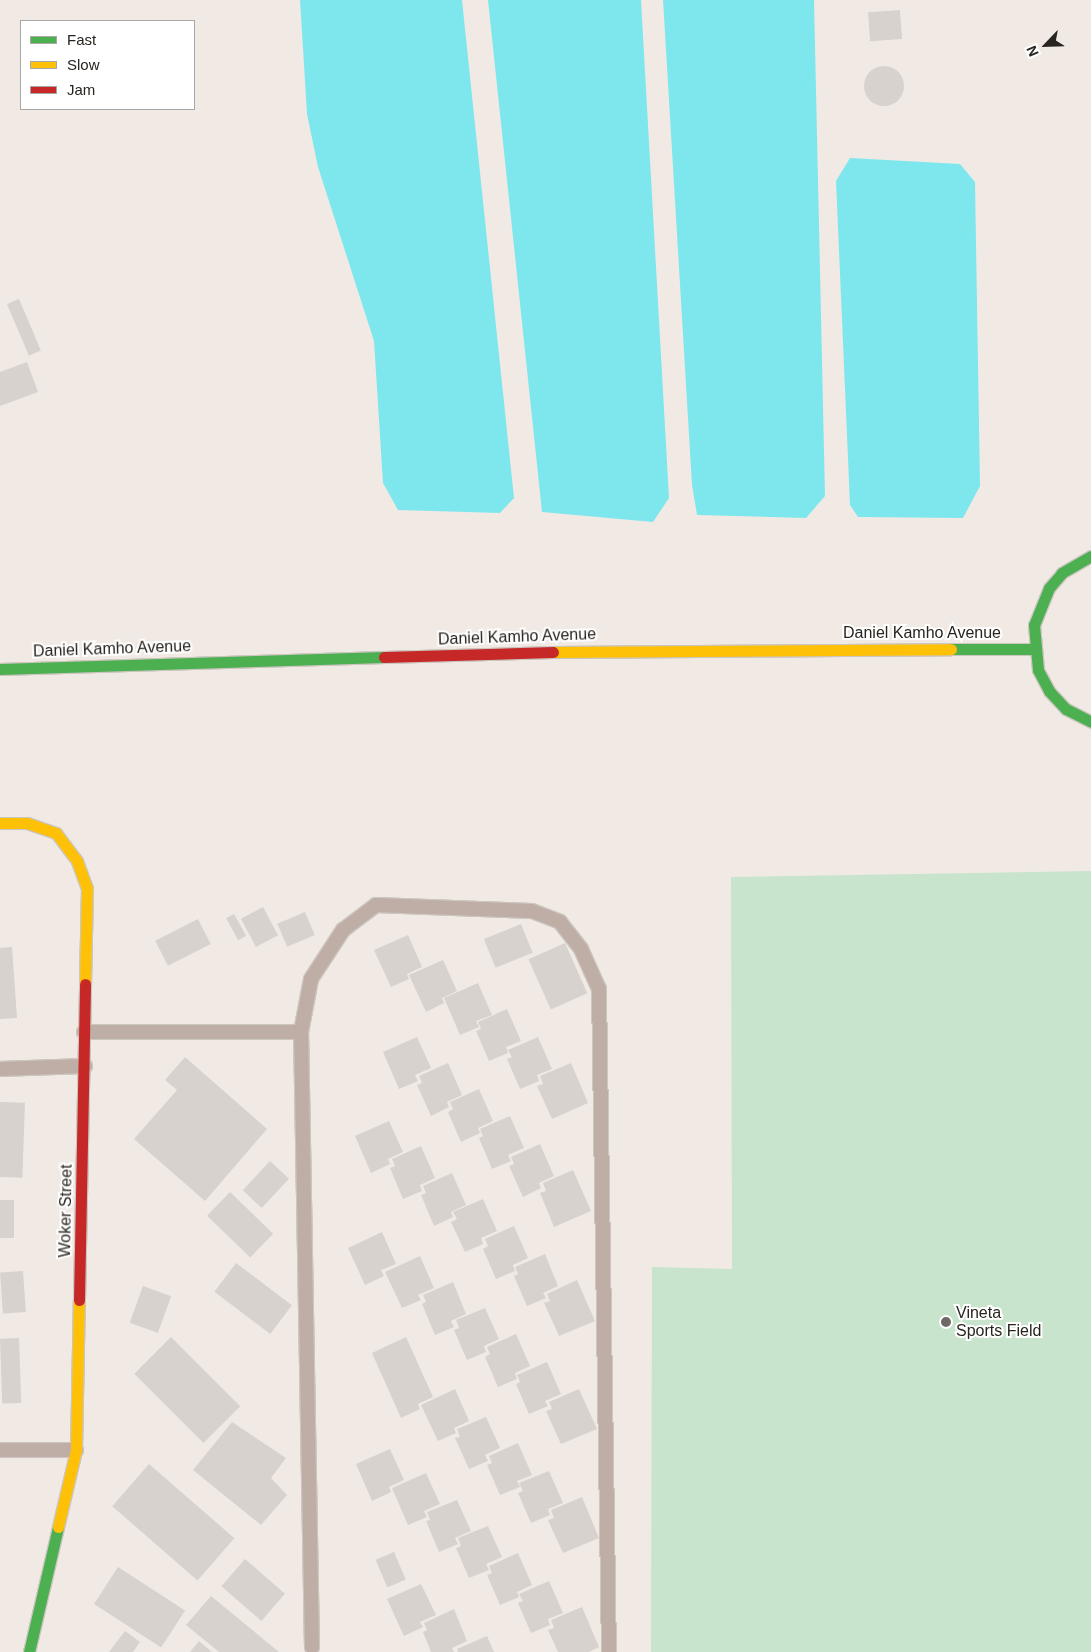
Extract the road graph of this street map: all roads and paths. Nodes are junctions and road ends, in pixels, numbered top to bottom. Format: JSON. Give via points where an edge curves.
{"nodes":[{"id":1,"x":1091,"y":556,"type":"edge"},
{"id":2,"x":1034,"y":648,"type":"junction"},
{"id":3,"x":0,"y":669,"type":"edge"},
{"id":4,"x":1091,"y":722,"type":"edge"},
{"id":5,"x":0,"y":823,"type":"edge"},
{"id":6,"x":84,"y":1032,"type":"junction"},
{"id":7,"x":301,"y":1032,"type":"junction"},
{"id":8,"x":85,"y":1066,"type":"junction"},
{"id":9,"x":0,"y":1070,"type":"edge"},
{"id":10,"x":0,"y":1450,"type":"edge"},
{"id":11,"x":76,"y":1450,"type":"junction"},
{"id":12,"x":312,"y":1648,"type":"dead end"},
{"id":13,"x":29,"y":1652,"type":"edge"},
{"id":14,"x":609,"y":1652,"type":"edge"}],
"edges":[{"from":1,"to":2,"type":"main road","via":[[1062,573],[1049,588],[1034,625]]},
{"from":2,"to":3,"type":"main road","name":"Daniel Kamho Avenue","via":[[573,651]]},
{"from":2,"to":4,"type":"main road","via":[[1038,670],[1049,691],[1066,709]]},
{"from":5,"to":6,"type":"main road","name":"Woker Street","via":[[27,823],[56,833],[77,861],[87,888]]},
{"from":6,"to":7,"type":"lane"},
{"from":6,"to":8,"type":"main road","name":"Woker Street"},
{"from":7,"to":12,"type":"lane"},
{"from":7,"to":14,"type":"lane","via":[[311,979],[343,930],[376,905],[532,911],[560,922],[581,949],[599,989]]},
{"from":8,"to":9,"type":"lane"},
{"from":8,"to":11,"type":"main road","name":"Woker Street"},
{"from":10,"to":11,"type":"lane"},
{"from":11,"to":13,"type":"main road","name":"Woker Street"}]}
